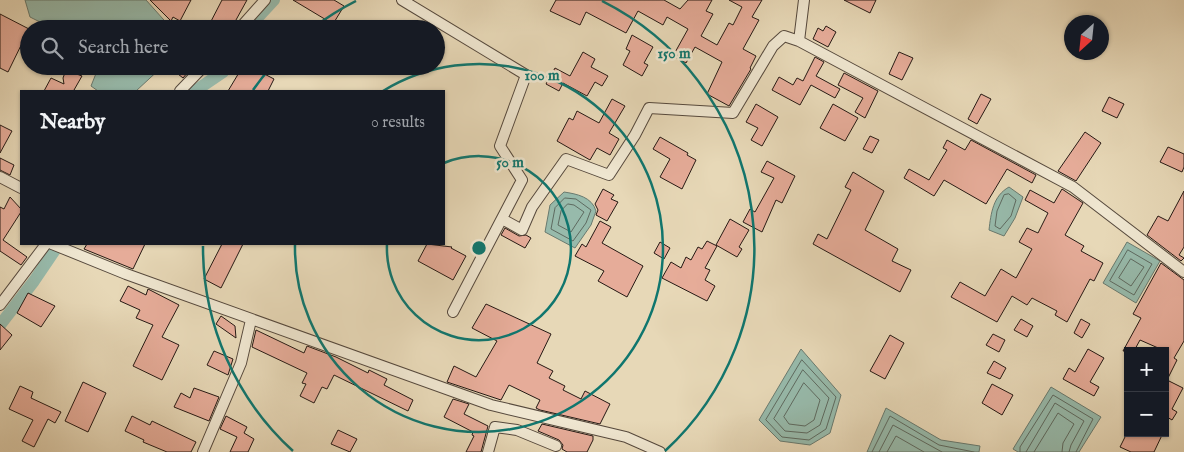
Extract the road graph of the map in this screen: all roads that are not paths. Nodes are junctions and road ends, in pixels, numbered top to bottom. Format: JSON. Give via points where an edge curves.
{"nodes":[{"id":1,"x":264,"y":0,"type":"edge"},
{"id":2,"x":402,"y":0,"type":"edge"},
{"id":3,"x":804,"y":0,"type":"edge"},
{"id":4,"x":247,"y":20,"type":"edge"},
{"id":5,"x":435,"y":20,"type":"edge"},
{"id":6,"x":445,"y":26,"type":"edge"},
{"id":7,"x":799,"y":41,"type":"junction"},
{"id":8,"x":195,"y":75,"type":"edge"},
{"id":9,"x":181,"y":90,"type":"edge"},
{"id":10,"x":0,"y":177,"type":"edge"},
{"id":11,"x":20,"y":187,"type":"edge"},
{"id":12,"x":502,"y":219,"type":"junction"},
{"id":13,"x":45,"y":245,"type":"edge"},
{"id":14,"x":54,"y":245,"type":"edge"},
{"id":15,"x":1184,"y":272,"type":"edge"},
{"id":16,"x":0,"y":305,"type":"edge"},
{"id":17,"x":453,"y":312,"type":"dead end"},
{"id":18,"x":251,"y":320,"type":"junction"},
{"id":19,"x":556,"y":446,"type":"dead end"},
{"id":20,"x":203,"y":452,"type":"edge"},
{"id":21,"x":488,"y":452,"type":"edge"},
{"id":22,"x":660,"y":452,"type":"edge"}],
"edges":[{"from":1,"to":4,"type":"street"},
{"from":2,"to":5,"type":"street"},
{"from":3,"to":7,"type":"street"},
{"from":6,"to":12,"type":"street","via":[[526,76],[500,146],[522,180]]},
{"from":7,"to":12,"type":"street","via":[[784,36],[773,46],[733,113],[649,108],[609,175],[566,159],[532,206],[522,230]]},
{"from":7,"to":15,"type":"street","via":[[1073,187]]},
{"from":8,"to":9,"type":"street"},
{"from":10,"to":11,"type":"street"},
{"from":12,"to":17,"type":"street"},
{"from":13,"to":16,"type":"street"},
{"from":14,"to":18,"type":"street"},
{"from":18,"to":20,"type":"street","via":[[241,364]]},
{"from":18,"to":22,"type":"street","via":[[490,405],[626,437]]},
{"from":19,"to":21,"type":"street","via":[[517,430],[495,427]]}]}
